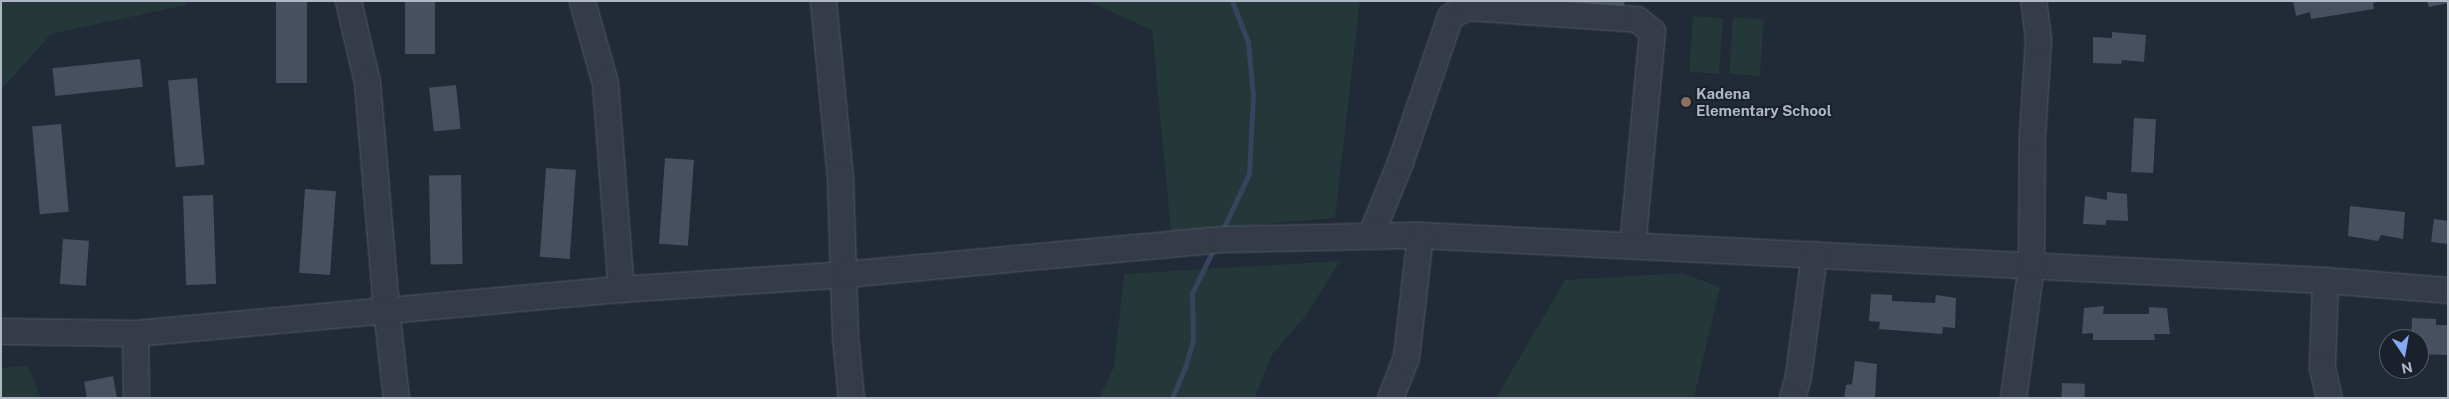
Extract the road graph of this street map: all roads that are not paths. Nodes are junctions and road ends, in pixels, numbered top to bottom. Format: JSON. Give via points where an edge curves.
{"nodes":[{"id":1,"x":348,"y":1,"type":"edge"},
{"id":2,"x":582,"y":1,"type":"edge"},
{"id":3,"x":822,"y":1,"type":"edge"},
{"id":4,"x":2033,"y":1,"type":"edge"},
{"id":5,"x":1420,"y":235,"type":"junction"},
{"id":6,"x":1370,"y":236,"type":"junction"},
{"id":7,"x":1632,"y":245,"type":"junction"},
{"id":8,"x":1814,"y":254,"type":"junction"},
{"id":9,"x":2031,"y":265,"type":"junction"},
{"id":10,"x":845,"y":274,"type":"junction"},
{"id":11,"x":2325,"y":280,"type":"junction"},
{"id":12,"x":621,"y":289,"type":"junction"},
{"id":13,"x":2448,"y":290,"type":"edge"},
{"id":14,"x":386,"y":309,"type":"junction"},
{"id":15,"x":1,"y":331,"type":"edge"},
{"id":16,"x":135,"y":333,"type":"junction"},
{"id":17,"x":136,"y":398,"type":"edge"},
{"id":18,"x":396,"y":398,"type":"edge"},
{"id":19,"x":851,"y":398,"type":"edge"},
{"id":20,"x":1390,"y":398,"type":"edge"},
{"id":21,"x":1792,"y":398,"type":"edge"},
{"id":22,"x":2013,"y":398,"type":"edge"},
{"id":23,"x":2329,"y":398,"type":"edge"}],
"edges":[{"from":1,"to":14,"type":"lane","via":[[367,82]]},
{"from":2,"to":12,"type":"lane","via":[[605,83]]},
{"from":3,"to":10,"type":"lane","via":[[840,177]]},
{"from":4,"to":9,"type":"lane","via":[[2038,39],[2032,135]]},
{"from":5,"to":6,"type":"lane"},
{"from":5,"to":7,"type":"lane"},
{"from":5,"to":20,"type":"lane","via":[[1406,357]]},
{"from":6,"to":7,"type":"lane","via":[[1400,162],[1450,16],[1467,7],[1637,19],[1652,31]]},
{"from":6,"to":10,"type":"lane","via":[[1222,239]]},
{"from":7,"to":8,"type":"lane"},
{"from":8,"to":9,"type":"lane"},
{"from":8,"to":21,"type":"lane","via":[[1798,376]]},
{"from":9,"to":11,"type":"lane"},
{"from":9,"to":22,"type":"lane"},
{"from":10,"to":12,"type":"lane"},
{"from":10,"to":19,"type":"lane","via":[[845,337]]},
{"from":11,"to":13,"type":"lane"},
{"from":11,"to":23,"type":"lane","via":[[2322,368]]},
{"from":12,"to":14,"type":"lane"},
{"from":14,"to":16,"type":"lane"},
{"from":14,"to":18,"type":"lane"},
{"from":15,"to":16,"type":"lane"},
{"from":16,"to":17,"type":"lane"}]}
